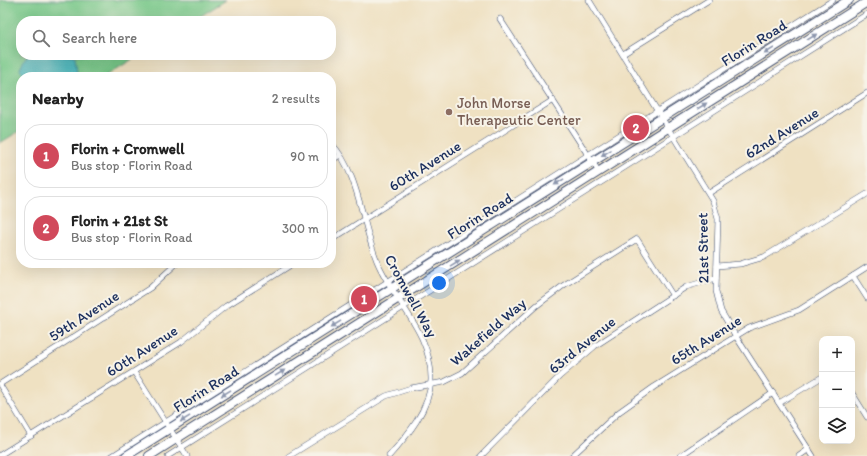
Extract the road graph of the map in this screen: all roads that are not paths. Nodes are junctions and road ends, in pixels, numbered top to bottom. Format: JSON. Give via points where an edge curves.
{"nodes":[{"id":1,"x":589,"y":0,"type":"edge"},
{"id":2,"x":709,"y":0,"type":"edge"},
{"id":3,"x":833,"y":0,"type":"edge"},
{"id":4,"x":849,"y":0,"type":"edge"},
{"id":5,"x":867,"y":2,"type":"edge"},
{"id":6,"x":867,"y":14,"type":"edge"},
{"id":7,"x":500,"y":18,"type":"dead end"},
{"id":8,"x":623,"y":54,"type":"junction"},
{"id":9,"x":867,"y":93,"type":"edge"},
{"id":10,"x":553,"y":100,"type":"junction"},
{"id":11,"x":661,"y":114,"type":"junction"},
{"id":12,"x":669,"y":127,"type":"junction"},
{"id":13,"x":675,"y":136,"type":"junction"},
{"id":14,"x":336,"y":150,"type":"edge"},
{"id":15,"x":340,"y":155,"type":"junction"},
{"id":16,"x":336,"y":157,"type":"edge"},
{"id":17,"x":590,"y":158,"type":"junction"},
{"id":18,"x":599,"y":172,"type":"junction"},
{"id":19,"x":709,"y":193,"type":"junction"},
{"id":20,"x":867,"y":194,"type":"edge"},
{"id":21,"x":364,"y":219,"type":"junction"},
{"id":22,"x":336,"y":237,"type":"edge"},
{"id":23,"x":717,"y":266,"type":"junction"},
{"id":24,"x":867,"y":267,"type":"edge"},
{"id":25,"x":169,"y":268,"type":"edge"},
{"id":26,"x":286,"y":268,"type":"edge"},
{"id":27,"x":853,"y":276,"type":"junction"},
{"id":28,"x":716,"y":278,"type":"junction"},
{"id":29,"x":390,"y":285,"type":"junction"},
{"id":30,"x":673,"y":296,"type":"junction"},
{"id":31,"x":399,"y":298,"type":"junction"},
{"id":32,"x":867,"y":298,"type":"edge"},
{"id":33,"x":404,"y":307,"type":"junction"},
{"id":34,"x":735,"y":335,"type":"junction"},
{"id":35,"x":134,"y":372,"type":"junction"},
{"id":36,"x":819,"y":379,"type":"edge"},
{"id":37,"x":0,"y":384,"type":"edge"},
{"id":38,"x":430,"y":385,"type":"junction"},
{"id":39,"x":773,"y":393,"type":"junction"},
{"id":40,"x":855,"y":398,"type":"edge"},
{"id":41,"x":779,"y":403,"type":"junction"},
{"id":42,"x":867,"y":417,"type":"edge"},
{"id":43,"x":168,"y":425,"type":"junction"},
{"id":44,"x":31,"y":436,"type":"junction"},
{"id":45,"x":176,"y":439,"type":"junction"},
{"id":46,"x":181,"y":447,"type":"junction"},
{"id":47,"x":809,"y":450,"type":"junction"},
{"id":48,"x":0,"y":455,"type":"edge"},
{"id":49,"x":112,"y":456,"type":"edge"},
{"id":50,"x":126,"y":456,"type":"edge"},
{"id":51,"x":149,"y":456,"type":"edge"},
{"id":52,"x":168,"y":456,"type":"edge"},
{"id":53,"x":187,"y":456,"type":"edge"},
{"id":54,"x":289,"y":456,"type":"edge"},
{"id":55,"x":389,"y":456,"type":"edge"},
{"id":56,"x":481,"y":456,"type":"edge"},
{"id":57,"x":572,"y":456,"type":"edge"},
{"id":58,"x":680,"y":456,"type":"edge"},
{"id":59,"x":799,"y":456,"type":"edge"},
{"id":60,"x":813,"y":456,"type":"edge"}],
"edges":[{"from":1,"to":8,"type":"street","name":"21st Street"},
{"from":2,"to":8,"type":"street"},
{"from":3,"to":11,"type":"street","name":"Florin Road"},
{"from":4,"to":11,"type":"main road","name":"Florin Road","one_way":true},
{"from":12,"to":5,"type":"main road","name":"Florin Road","one_way":true},
{"from":6,"to":13,"type":"street"},
{"from":7,"to":10,"type":"street"},
{"from":8,"to":11,"type":"street","name":"21st Street"},
{"from":9,"to":19,"type":"street","name":"62nd Avenue"},
{"from":10,"to":17,"type":"street"},
{"from":10,"to":21,"type":"street","name":"60th Avenue"},
{"from":11,"to":12,"type":"street","name":"21st Street"},
{"from":11,"to":17,"type":"main road","name":"Florin Road"},
{"from":12,"to":13,"type":"street","name":"21st Street"},
{"from":12,"to":18,"type":"main road","name":"Florin Road"},
{"from":13,"to":19,"type":"street","name":"21st Street"},
{"from":13,"to":33,"type":"street"},
{"from":14,"to":15,"type":"street","name":"Cromwell Way"},
{"from":15,"to":16,"type":"street"},
{"from":15,"to":21,"type":"street","name":"Cromwell Way","via":[[350,175]]},
{"from":17,"to":18,"type":"street"},
{"from":17,"to":29,"type":"main road","name":"Florin Road"},
{"from":31,"to":18,"type":"main road","name":"Florin Road","one_way":true},
{"from":19,"to":23,"type":"street","name":"21st Street","via":[[718,219]]},
{"from":20,"to":23,"type":"street","via":[[764,257],[740,264]]},
{"from":21,"to":22,"type":"street","name":"60th Avenue"},
{"from":21,"to":29,"type":"street","name":"Cromwell Way","via":[[377,262]]},
{"from":23,"to":28,"type":"street","name":"21st Street"},
{"from":24,"to":27,"type":"street","name":"65th Avenue"},
{"from":25,"to":37,"type":"street","name":"59th Avenue","via":[[150,288]]},
{"from":26,"to":35,"type":"street","name":"60th Avenue","via":[[226,306],[180,342]]},
{"from":27,"to":32,"type":"street"},
{"from":27,"to":34,"type":"street","name":"65th Avenue","via":[[799,310],[759,323]]},
{"from":28,"to":30,"type":"street","name":"63rd Avenue","via":[[696,282]]},
{"from":28,"to":34,"type":"street","name":"21st Street","via":[[718,302]]},
{"from":29,"to":31,"type":"street","name":"Cromwell Way"},
{"from":29,"to":43,"type":"main road","name":"Florin Road"},
{"from":30,"to":38,"type":"street","name":"Wakefield Way","via":[[637,239],[564,285],[536,306],[462,373]]},
{"from":30,"to":56,"type":"street","name":"63rd Avenue","via":[[614,332],[578,361]]},
{"from":31,"to":33,"type":"street","name":"Cromwell Way"},
{"from":45,"to":31,"type":"main road","name":"Florin Road","one_way":true},
{"from":33,"to":38,"type":"street","name":"Cromwell Way","via":[[424,342],[430,361]]},
{"from":33,"to":46,"type":"street"},
{"from":34,"to":39,"type":"street","name":"21st Street"},
{"from":34,"to":57,"type":"street","name":"65th Avenue","via":[[636,399]]},
{"from":35,"to":43,"type":"street"},
{"from":35,"to":44,"type":"street","name":"60th Avenue"},
{"from":36,"to":41,"type":"street"},
{"from":37,"to":44,"type":"street"},
{"from":38,"to":54,"type":"street","name":"Wakefield Way","via":[[386,396]]},
{"from":38,"to":55,"type":"street","name":"Cromwell Way","via":[[420,415]]},
{"from":39,"to":41,"type":"street","name":"21st Street"},
{"from":39,"to":58,"type":"street"},
{"from":40,"to":42,"type":"street"},
{"from":41,"to":47,"type":"street","name":"21st Street"},
{"from":43,"to":45,"type":"street"},
{"from":43,"to":49,"type":"street","name":"Florin Road"},
{"from":43,"to":50,"type":"main road","name":"Florin Road"},
{"from":44,"to":48,"type":"street","name":"60th Avenue"},
{"from":45,"to":46,"type":"street"},
{"from":45,"to":51,"type":"main road","name":"Florin Road"},
{"from":46,"to":52,"type":"street"},
{"from":46,"to":53,"type":"street"},
{"from":47,"to":59,"type":"street"},
{"from":47,"to":60,"type":"street","name":"21st Street"}]}
